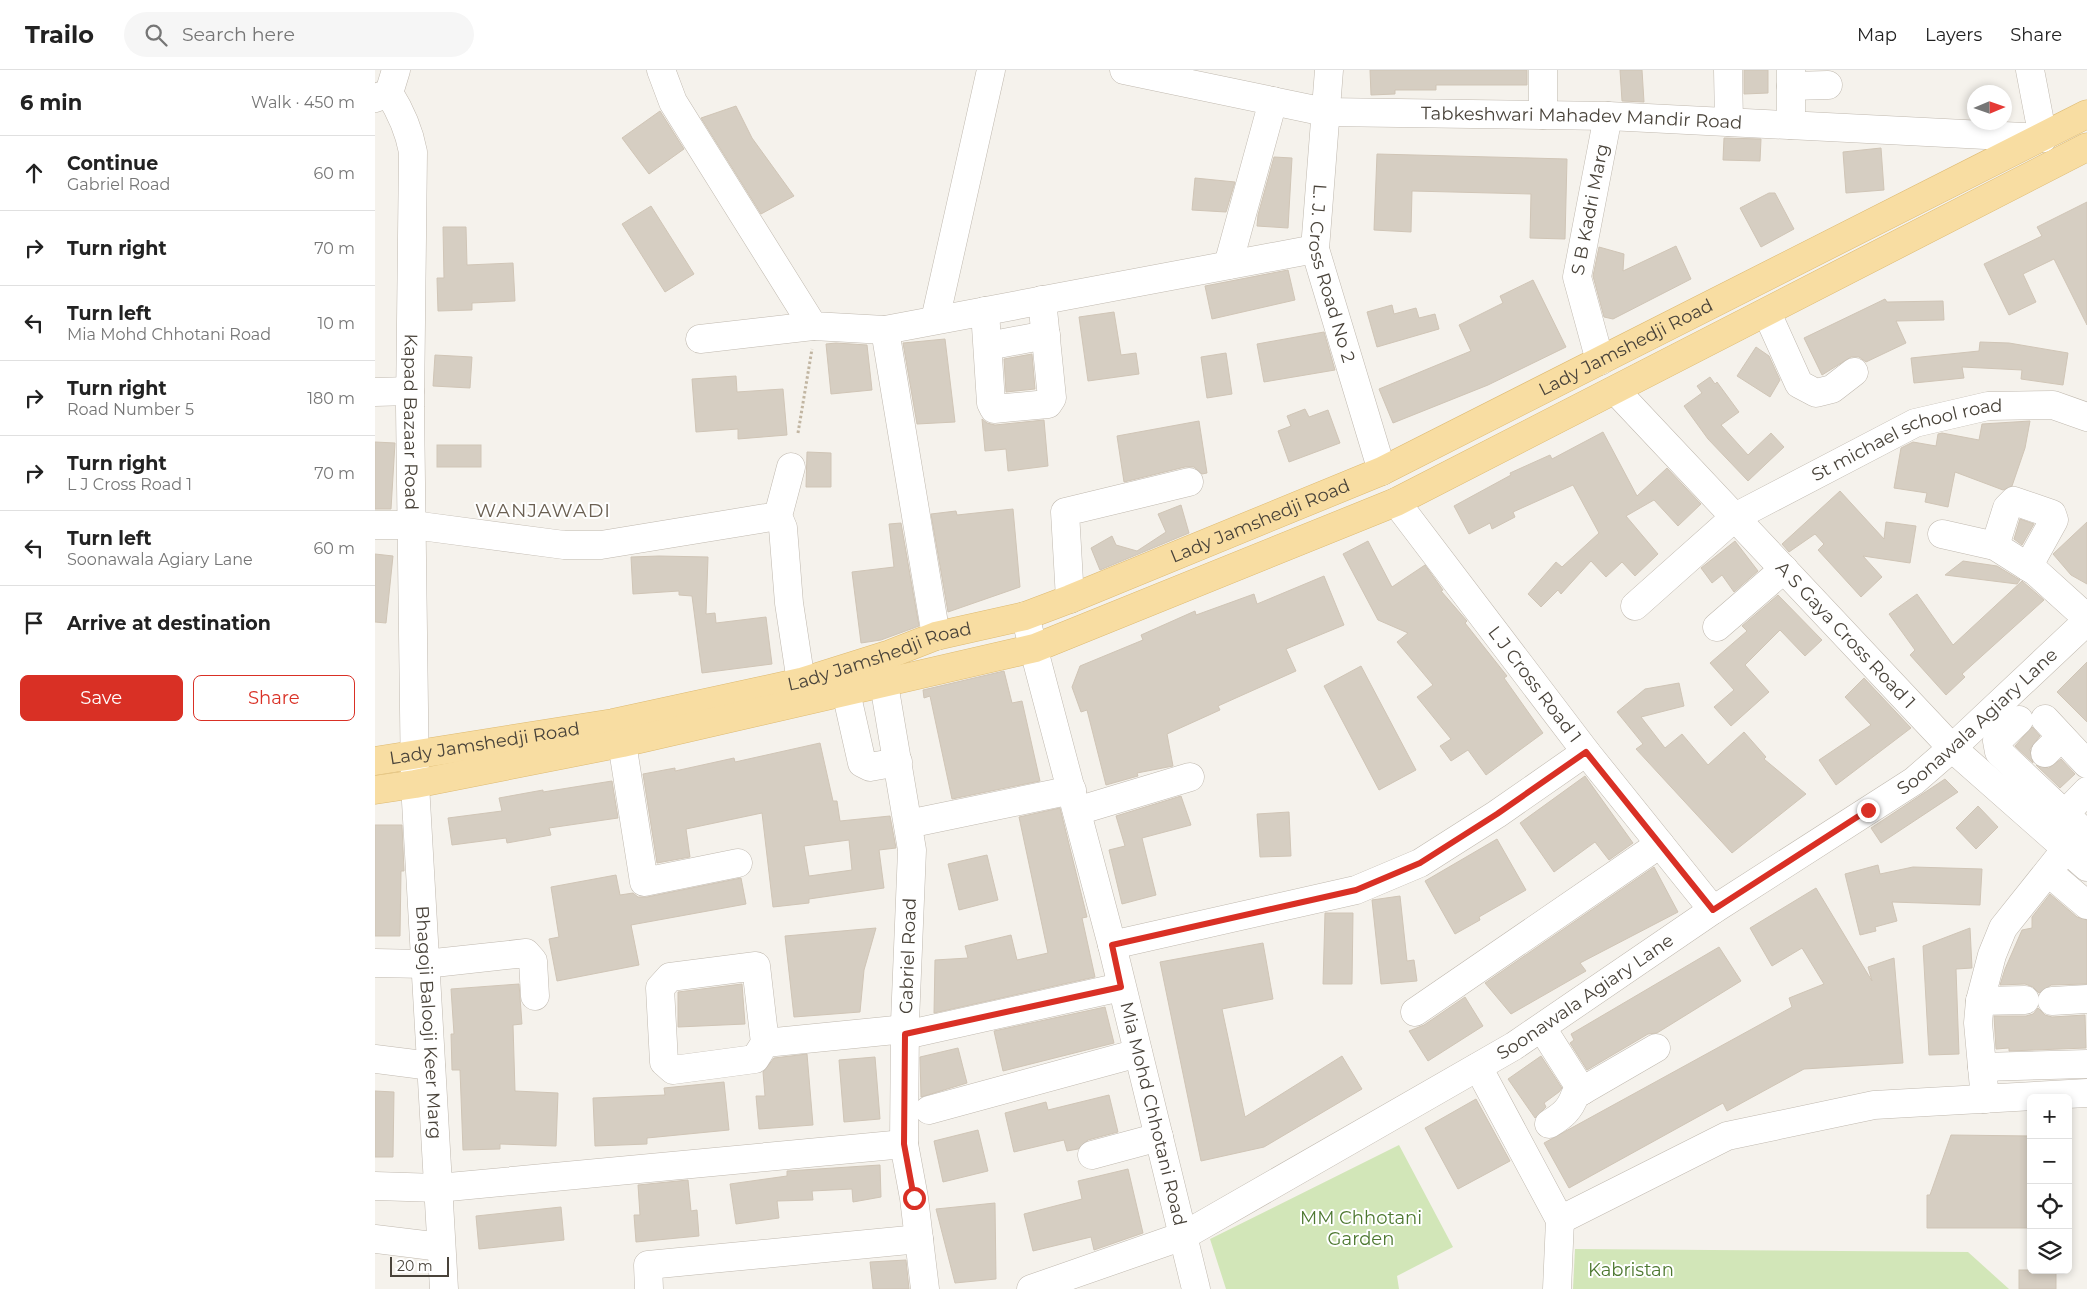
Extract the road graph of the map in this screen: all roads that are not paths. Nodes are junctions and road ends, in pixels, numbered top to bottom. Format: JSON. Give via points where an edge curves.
{"nodes":[{"id":1,"x":661,"y":70,"type":"edge"},
{"id":2,"x":991,"y":70,"type":"edge"},
{"id":3,"x":1124,"y":70,"type":"edge"},
{"id":4,"x":1329,"y":70,"type":"edge"},
{"id":5,"x":1543,"y":70,"type":"edge"},
{"id":6,"x":1727,"y":70,"type":"edge"},
{"id":7,"x":2030,"y":70,"type":"edge"},
{"id":8,"x":1791,"y":78,"type":"edge"},
{"id":9,"x":1828,"y":85,"type":"dead end"},
{"id":10,"x":387,"y":87,"type":"edge"},
{"id":11,"x":1273,"y":101,"type":"junction"},
{"id":12,"x":1325,"y":112,"type":"junction"},
{"id":13,"x":2087,"y":114,"type":"edge"},
{"id":14,"x":1543,"y":115,"type":"junction"},
{"id":15,"x":1608,"y":116,"type":"junction"},
{"id":16,"x":1729,"y":122,"type":"junction"},
{"id":17,"x":1791,"y":125,"type":"junction"},
{"id":18,"x":2043,"y":138,"type":"junction"},
{"id":19,"x":2087,"y":148,"type":"edge"},
{"id":20,"x":1315,"y":250,"type":"junction"},
{"id":21,"x":1228,"y":265,"type":"junction"},
{"id":22,"x":1042,"y":300,"type":"junction"},
{"id":23,"x":985,"y":311,"type":"junction"},
{"id":24,"x":1767,"y":313,"type":"junction"},
{"id":25,"x":935,"y":320,"type":"junction"},
{"id":26,"x":813,"y":326,"type":"junction"},
{"id":27,"x":885,"y":330,"type":"junction"},
{"id":28,"x":1046,"y":335,"type":"junction"},
{"id":29,"x":700,"y":339,"type":"dead end"},
{"id":30,"x":988,"y":346,"type":"junction"},
{"id":31,"x":1600,"y":360,"type":"junction"},
{"id":32,"x":1854,"y":372,"type":"dead end"},
{"id":33,"x":1616,"y":391,"type":"junction"},
{"id":34,"x":375,"y":392,"type":"edge"},
{"id":35,"x":410,"y":399,"type":"junction"},
{"id":36,"x":375,"y":407,"type":"edge"},
{"id":37,"x":2087,"y":417,"type":"edge"},
{"id":38,"x":791,"y":467,"type":"dead end"},
{"id":39,"x":1382,"y":471,"type":"junction"},
{"id":40,"x":1189,"y":482,"type":"dead end"},
{"id":41,"x":1396,"y":502,"type":"junction"},
{"id":42,"x":778,"y":516,"type":"junction"},
{"id":43,"x":1735,"y":517,"type":"junction"},
{"id":44,"x":375,"y":525,"type":"edge"},
{"id":45,"x":413,"y":525,"type":"junction"},
{"id":46,"x":1942,"y":534,"type":"dead end"},
{"id":47,"x":1995,"y":546,"type":"junction"},
{"id":48,"x":2028,"y":566,"type":"junction"},
{"id":49,"x":1784,"y":568,"type":"junction"},
{"id":50,"x":1071,"y":599,"type":"junction"},
{"id":51,"x":1635,"y":606,"type":"dead end"},
{"id":52,"x":1025,"y":616,"type":"junction"},
{"id":53,"x":2087,"y":620,"type":"edge"},
{"id":54,"x":1717,"y":627,"type":"dead end"},
{"id":55,"x":936,"y":636,"type":"junction"},
{"id":56,"x":1035,"y":648,"type":"junction"},
{"id":57,"x":801,"y":682,"type":"junction"},
{"id":58,"x":884,"y":684,"type":"junction"},
{"id":59,"x":846,"y":692,"type":"junction"},
{"id":60,"x":854,"y":727,"type":"junction"},
{"id":61,"x":622,"y":743,"type":"junction"},
{"id":62,"x":1952,"y":748,"type":"junction"},
{"id":63,"x":895,"y":750,"type":"junction"},
{"id":64,"x":1586,"y":752,"type":"junction"},
{"id":65,"x":416,"y":756,"type":"junction"},
{"id":66,"x":375,"y":761,"type":"edge"},
{"id":67,"x":2087,"y":764,"type":"edge"},
{"id":68,"x":1190,"y":777,"type":"dead end"},
{"id":69,"x":415,"y":784,"type":"junction"},
{"id":70,"x":375,"y":790,"type":"edge"},
{"id":71,"x":2087,"y":791,"type":"edge"},
{"id":72,"x":1074,"y":801,"type":"junction"},
{"id":73,"x":908,"y":824,"type":"junction"},
{"id":74,"x":2066,"y":833,"type":"edge"},
{"id":75,"x":1660,"y":844,"type":"junction"},
{"id":76,"x":738,"y":863,"type":"dead end"},
{"id":77,"x":2087,"y":867,"type":"edge"},
{"id":78,"x":2048,"y":872,"type":"junction"},
{"id":79,"x":2087,"y":905,"type":"edge"},
{"id":80,"x":1713,"y":910,"type":"junction"},
{"id":81,"x":1112,"y":945,"type":"junction"},
{"id":82,"x":375,"y":963,"type":"edge"},
{"id":83,"x":425,"y":964,"type":"junction"},
{"id":84,"x":1121,"y":987,"type":"junction"},
{"id":85,"x":535,"y":996,"type":"dead end"},
{"id":86,"x":2087,"y":1000,"type":"edge"},
{"id":87,"x":1980,"y":1001,"type":"junction"},
{"id":88,"x":1415,"y":1012,"type":"dead end"},
{"id":89,"x":1542,"y":1028,"type":"junction"},
{"id":90,"x":905,"y":1032,"type":"junction"},
{"id":91,"x":765,"y":1042,"type":"junction"},
{"id":92,"x":1656,"y":1048,"type":"dead end"},
{"id":93,"x":1138,"y":1053,"type":"junction"},
{"id":94,"x":375,"y":1059,"type":"edge"},
{"id":95,"x":2087,"y":1064,"type":"edge"},
{"id":96,"x":2047,"y":1065,"type":"junction"},
{"id":97,"x":431,"y":1066,"type":"junction"},
{"id":98,"x":1478,"y":1067,"type":"junction"},
{"id":99,"x":1982,"y":1067,"type":"junction"},
{"id":100,"x":1582,"y":1091,"type":"junction"},
{"id":101,"x":2087,"y":1093,"type":"edge"},
{"id":102,"x":2048,"y":1094,"type":"edge"},
{"id":103,"x":2068,"y":1094,"type":"edge"},
{"id":104,"x":2027,"y":1096,"type":"edge"},
{"id":105,"x":1985,"y":1098,"type":"junction"},
{"id":106,"x":929,"y":1110,"type":"dead end"},
{"id":107,"x":1549,"y":1124,"type":"dead end"},
{"id":108,"x":1159,"y":1137,"type":"junction"},
{"id":109,"x":904,"y":1144,"type":"junction"},
{"id":110,"x":1091,"y":1155,"type":"dead end"},
{"id":111,"x":375,"y":1186,"type":"edge"},
{"id":112,"x":438,"y":1188,"type":"junction"},
{"id":113,"x":1560,"y":1220,"type":"junction"},
{"id":114,"x":375,"y":1221,"type":"edge"},
{"id":115,"x":1183,"y":1236,"type":"junction"},
{"id":116,"x":441,"y":1237,"type":"junction"},
{"id":117,"x":375,"y":1239,"type":"edge"},
{"id":118,"x":919,"y":1239,"type":"junction"},
{"id":119,"x":444,"y":1289,"type":"edge"},
{"id":120,"x":649,"y":1289,"type":"edge"},
{"id":121,"x":925,"y":1289,"type":"edge"},
{"id":122,"x":1031,"y":1289,"type":"edge"},
{"id":123,"x":1196,"y":1289,"type":"edge"},
{"id":124,"x":1557,"y":1289,"type":"edge"}],
"edges":[{"from":1,"to":26,"type":"street","via":[[673,102]]},
{"from":2,"to":25,"type":"street"},
{"from":3,"to":11,"type":"street","name":"Tabkeshwari Mahadev Mandir Road"},
{"from":4,"to":12,"type":"street","name":"L. J. Cross Road No 2"},
{"from":5,"to":14,"type":"street"},
{"from":6,"to":16,"type":"street"},
{"from":7,"to":18,"type":"street"},
{"from":8,"to":9,"type":"street"},
{"from":8,"to":17,"type":"street"},
{"from":10,"to":35,"type":"street","name":"Kapad Bazaar Road","via":[[410,133],[413,152]]},
{"from":11,"to":12,"type":"street","name":"Tabkeshwari Mahadev Mandir Road"},
{"from":11,"to":21,"type":"street"},
{"from":12,"to":14,"type":"street","name":"Tabkeshwari Mahadev Mandir Road"},
{"from":12,"to":20,"type":"street","name":"L. J. Cross Road No 2"},
{"from":13,"to":18,"type":"main road","name":"Lady Jamshedji Road"},
{"from":14,"to":15,"type":"street","name":"Tabkeshwari Mahadev Mandir Road"},
{"from":15,"to":16,"type":"street","name":"Tabkeshwari Mahadev Mandir Road"},
{"from":15,"to":31,"type":"street","name":"S B Kadri Marg","via":[[1577,277]]},
{"from":16,"to":17,"type":"street","name":"Tabkeshwari Mahadev Mandir Road"},
{"from":17,"to":18,"type":"street","name":"Tabkeshwari Mahadev Mandir Road"},
{"from":18,"to":31,"type":"main road","name":"Lady Jamshedji Road"},
{"from":19,"to":24,"type":"main road","name":"Lady Jamshedji Road"},
{"from":20,"to":21,"type":"street"},
{"from":20,"to":39,"type":"street","name":"L. J. Cross Road No 2"},
{"from":21,"to":22,"type":"street"},
{"from":22,"to":23,"type":"street"},
{"from":22,"to":28,"type":"street"},
{"from":23,"to":25,"type":"street"},
{"from":23,"to":30,"type":"street"},
{"from":24,"to":32,"type":"street","via":[[1799,384],[1816,393],[1832,389]]},
{"from":24,"to":33,"type":"main road","name":"Lady Jamshedji Road"},
{"from":25,"to":27,"type":"street"},
{"from":26,"to":27,"type":"street"},
{"from":26,"to":29,"type":"street"},
{"from":27,"to":55,"type":"street"},
{"from":28,"to":30,"type":"street"},
{"from":28,"to":30,"type":"street","via":[[1052,398],[1048,404],[993,409]]},
{"from":31,"to":39,"type":"main road","name":"Lady Jamshedji Road"},
{"from":33,"to":41,"type":"main road","name":"Lady Jamshedji Road"},
{"from":33,"to":43,"type":"street","name":"A S Gaya Cross Road 1"},
{"from":34,"to":35,"type":"street"},
{"from":35,"to":36,"type":"street"},
{"from":35,"to":45,"type":"street","name":"Kapad Bazaar Road"},
{"from":37,"to":43,"type":"street","name":"St michael school road","via":[[2053,405],[1988,406],[1915,423]]},
{"from":38,"to":42,"type":"street"},
{"from":39,"to":50,"type":"main road","name":"Lady Jamshedji Road"},
{"from":40,"to":50,"type":"street","via":[[1065,512]]},
{"from":41,"to":56,"type":"main road","name":"Lady Jamshedji Road"},
{"from":41,"to":64,"type":"street","name":"L J Cross Road 1"},
{"from":42,"to":45,"type":"street","via":[[601,545],[564,545]]},
{"from":42,"to":57,"type":"street","via":[[783,528],[789,603]]},
{"from":43,"to":49,"type":"street","name":"A S Gaya Cross Road 1"},
{"from":43,"to":51,"type":"street","name":"St michael school road"},
{"from":44,"to":45,"type":"street"},
{"from":45,"to":65,"type":"street","name":"Kapad Bazaar Road"},
{"from":46,"to":47,"type":"street"},
{"from":47,"to":48,"type":"street"},
{"from":47,"to":48,"type":"street","via":[[2007,508],[2014,501],[2052,514],[2054,520]]},
{"from":48,"to":53,"type":"street"},
{"from":49,"to":54,"type":"street"},
{"from":49,"to":62,"type":"street","name":"A S Gaya Cross Road 1"},
{"from":50,"to":52,"type":"main road","name":"Lady Jamshedji Road"},
{"from":52,"to":55,"type":"main road","name":"Lady Jamshedji Road"},
{"from":52,"to":56,"type":"street","name":"Mia Mohd Chhotani Road"},
{"from":53,"to":62,"type":"street","name":"Soonawala Agiary Lane"},
{"from":55,"to":57,"type":"main road","name":"Lady Jamshedji Road","via":[[891,654]]},
{"from":56,"to":58,"type":"main road","name":"Lady Jamshedji Road"},
{"from":56,"to":72,"type":"street","name":"Mia Mohd Chhotani Road"},
{"from":57,"to":65,"type":"main road","name":"Lady Jamshedji Road","via":[[613,723]]},
{"from":58,"to":59,"type":"main road","name":"Lady Jamshedji Road"},
{"from":58,"to":63,"type":"street","name":"Gabriel Road"},
{"from":59,"to":60,"type":"street"},
{"from":59,"to":61,"type":"main road","name":"Lady Jamshedji Road"},
{"from":60,"to":63,"type":"street"},
{"from":60,"to":63,"type":"street","via":[[862,763],[866,767]]},
{"from":61,"to":69,"type":"main road","name":"Lady Jamshedji Road"},
{"from":61,"to":76,"type":"street","via":[[644,882]]},
{"from":62,"to":74,"type":"street","name":"A S Gaya Cross Road 1"},
{"from":62,"to":80,"type":"street","name":"Soonawala Agiary Lane","via":[[1915,781]]},
{"from":63,"to":73,"type":"street","name":"Gabriel Road"},
{"from":64,"to":75,"type":"street","name":"L J Cross Road 1"},
{"from":64,"to":81,"type":"street","via":[[1420,863],[1381,880],[1356,890]]},
{"from":65,"to":66,"type":"main road","name":"Lady Jamshedji Road"},
{"from":65,"to":69,"type":"street","name":"Bhagoji Balooji Keer Marg"},
{"from":67,"to":74,"type":"street","via":[[2043,732],[1997,741],[1997,749]]},
{"from":68,"to":72,"type":"street"},
{"from":69,"to":70,"type":"main road","name":"Lady Jamshedji Road"},
{"from":69,"to":83,"type":"street","name":"Bhagoji Balooji Keer Marg"},
{"from":71,"to":74,"type":"street"},
{"from":72,"to":73,"type":"street"},
{"from":72,"to":81,"type":"street","name":"Mia Mohd Chhotani Road"},
{"from":73,"to":90,"type":"street","name":"Gabriel Road","via":[[912,850]]},
{"from":74,"to":77,"type":"street","name":"A S Gaya Cross Road 1"},
{"from":74,"to":78,"type":"street"},
{"from":75,"to":80,"type":"street","name":"L J Cross Road 1"},
{"from":75,"to":88,"type":"street"},
{"from":78,"to":79,"type":"street"},
{"from":78,"to":87,"type":"street","via":[[2003,928],[1991,955]]},
{"from":80,"to":89,"type":"street","name":"Soonawala Agiary Lane"},
{"from":81,"to":84,"type":"street","name":"Mia Mohd Chhotani Road"},
{"from":82,"to":83,"type":"street"},
{"from":83,"to":85,"type":"street","via":[[526,954],[533,961]]},
{"from":83,"to":97,"type":"street","name":"Bhagoji Balooji Keer Marg"},
{"from":84,"to":90,"type":"street"},
{"from":84,"to":93,"type":"street","name":"Mia Mohd Chhotani Road"},
{"from":86,"to":87,"type":"street"},
{"from":87,"to":99,"type":"street","via":[[1978,1023]]},
{"from":89,"to":98,"type":"street","name":"Soonawala Agiary Lane"},
{"from":89,"to":100,"type":"street"},
{"from":90,"to":91,"type":"street"},
{"from":90,"to":109,"type":"street","name":"Gabriel Road"},
{"from":91,"to":91,"type":"street","via":[[755,1059],[673,1070],[664,1062],[660,988],[670,977],[756,966]]},
{"from":92,"to":100,"type":"street"},
{"from":93,"to":106,"type":"street"},
{"from":93,"to":108,"type":"street","name":"Mia Mohd Chhotani Road"},
{"from":94,"to":97,"type":"street"},
{"from":95,"to":96,"type":"street"},
{"from":96,"to":99,"type":"street"},
{"from":96,"to":102,"type":"street"},
{"from":97,"to":112,"type":"street","name":"Bhagoji Balooji Keer Marg"},
{"from":98,"to":113,"type":"street"},
{"from":98,"to":115,"type":"street","name":"Soonawala Agiary Lane"},
{"from":99,"to":105,"type":"street"},
{"from":100,"to":107,"type":"street","via":[[1575,1096],[1565,1114]]},
{"from":101,"to":103,"type":"street"},
{"from":104,"to":105,"type":"street"},
{"from":105,"to":113,"type":"street","via":[[1874,1105],[1727,1136]]},
{"from":108,"to":110,"type":"street"},
{"from":108,"to":115,"type":"street","name":"Mia Mohd Chhotani Road"},
{"from":109,"to":112,"type":"street"},
{"from":109,"to":118,"type":"street","name":"Gabriel Road"},
{"from":111,"to":112,"type":"street"},
{"from":112,"to":116,"type":"street","name":"Bhagoji Balooji Keer Marg"},
{"from":113,"to":124,"type":"street"},
{"from":114,"to":116,"type":"street"},
{"from":115,"to":122,"type":"street","name":"Soonawala Agiary Lane"},
{"from":115,"to":123,"type":"street","name":"Mia Mohd Chhotani Road"},
{"from":116,"to":117,"type":"street"},
{"from":116,"to":119,"type":"street","name":"Bhagoji Balooji Keer Marg"},
{"from":118,"to":120,"type":"street","via":[[648,1265]]},
{"from":118,"to":121,"type":"street","name":"Gabriel Road"}]}
